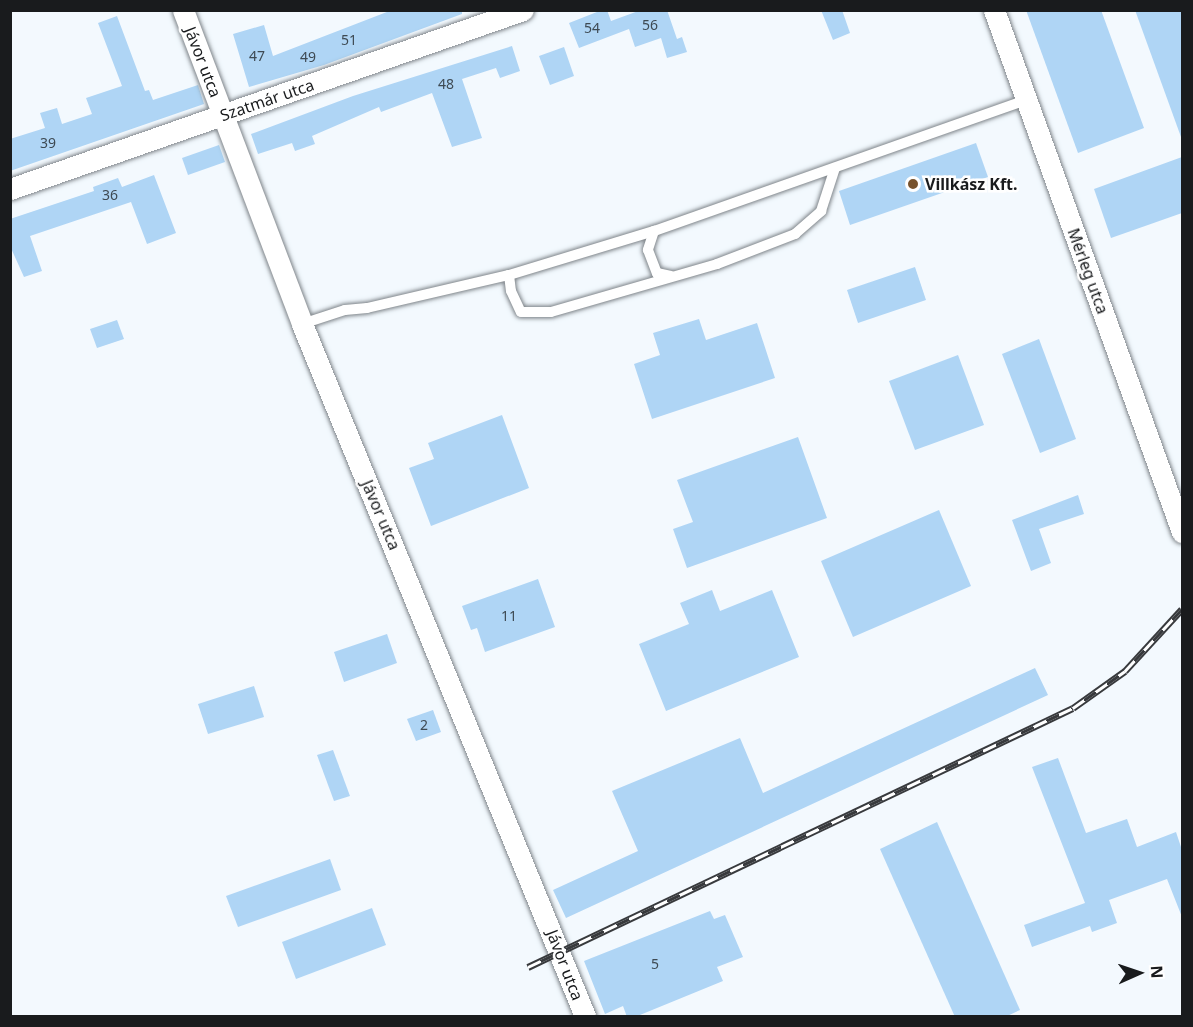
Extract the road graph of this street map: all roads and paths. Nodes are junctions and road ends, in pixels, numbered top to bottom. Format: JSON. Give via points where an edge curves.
{"nodes":[{"id":1,"x":183,"y":10,"type":"edge"},
{"id":2,"x":523,"y":10,"type":"edge"},
{"id":3,"x":994,"y":10,"type":"edge"},
{"id":4,"x":1026,"y":100,"type":"junction"},
{"id":5,"x":224,"y":115,"type":"junction"},
{"id":6,"x":835,"y":168,"type":"junction"},
{"id":7,"x":10,"y":189,"type":"edge"},
{"id":8,"x":654,"y":231,"type":"junction"},
{"id":9,"x":509,"y":275,"type":"junction"},
{"id":10,"x":675,"y":276,"type":"junction"},
{"id":11,"x":302,"y":324,"type":"junction"},
{"id":12,"x":1182,"y":532,"type":"edge"},
{"id":13,"x":585,"y":1017,"type":"edge"}],
"edges":[{"from":1,"to":5,"type":"street","name":"Jávor utca"},
{"from":2,"to":5,"type":"street","name":"Szatmár utca"},
{"from":3,"to":4,"type":"street","name":"Mérleg utca"},
{"from":4,"to":6,"type":"lane"},
{"from":4,"to":12,"type":"street","name":"Mérleg utca"},
{"from":5,"to":7,"type":"street","name":"Szatmár utca"},
{"from":5,"to":11,"type":"street","name":"Jávor utca"},
{"from":6,"to":8,"type":"lane"},
{"from":6,"to":10,"type":"lane","via":[[821,211],[795,234]]},
{"from":8,"to":9,"type":"lane"},
{"from":8,"to":10,"type":"lane","via":[[648,250],[657,273]]},
{"from":9,"to":10,"type":"lane","via":[[511,291],[521,312],[551,312]]},
{"from":9,"to":11,"type":"lane","via":[[345,310]]},
{"from":11,"to":13,"type":"street","name":"Jávor utca"}]}
